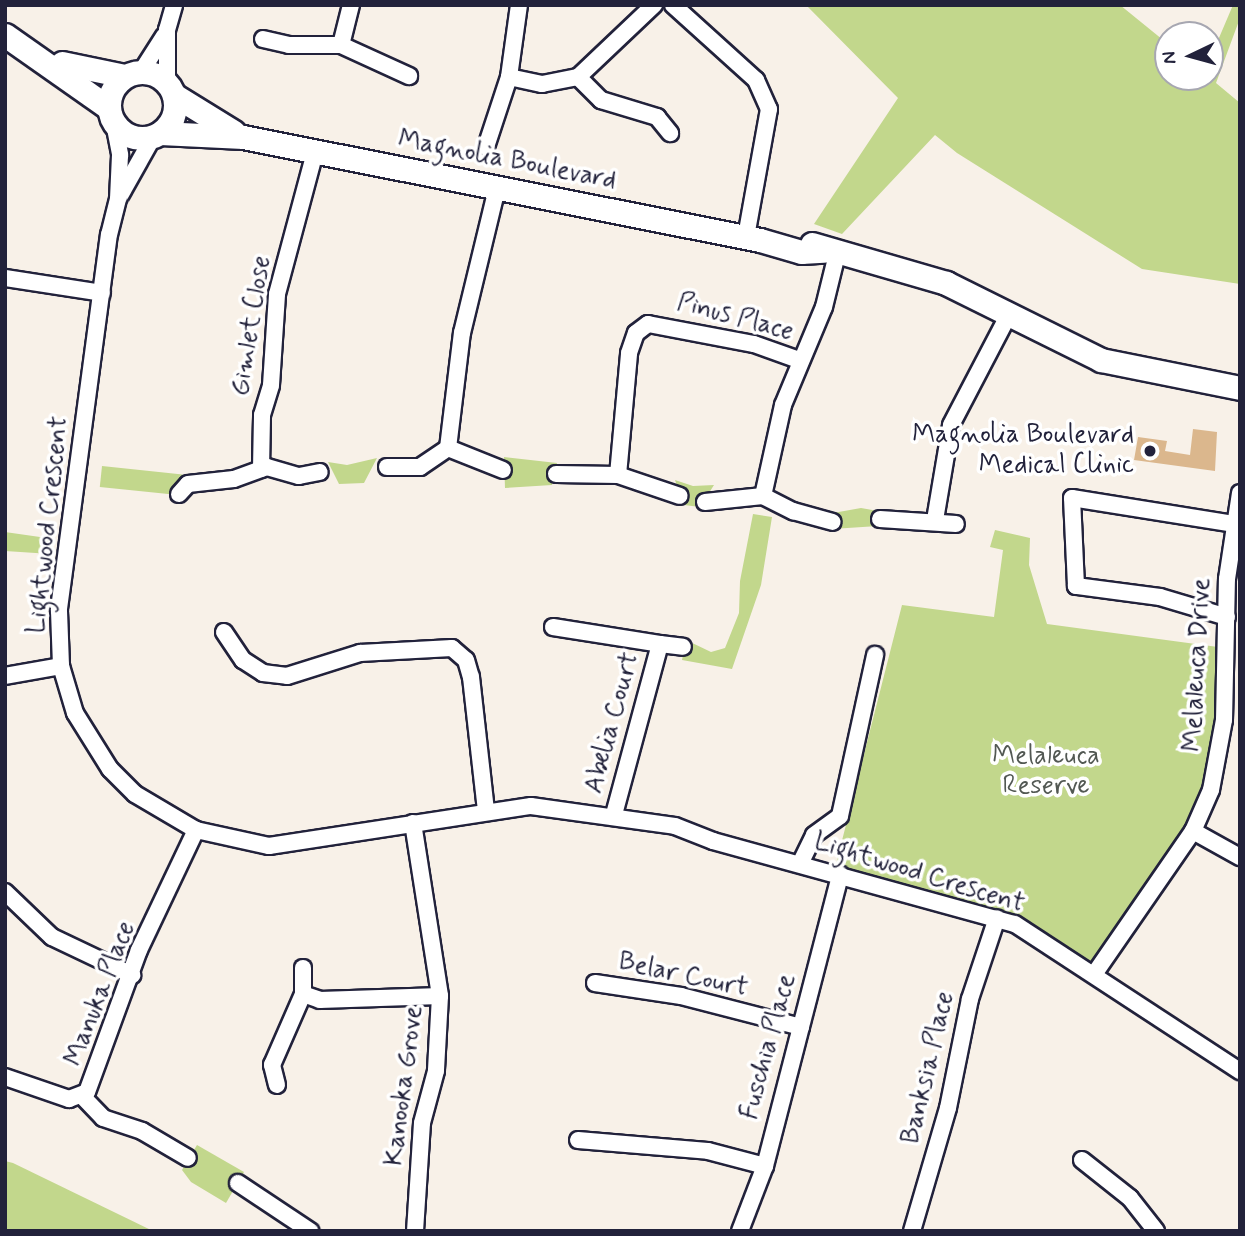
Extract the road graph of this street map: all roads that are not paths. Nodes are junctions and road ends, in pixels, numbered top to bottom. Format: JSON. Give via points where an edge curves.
{"nodes":[{"id":1,"x":174,"y":5,"type":"edge"},
{"id":2,"x":351,"y":5,"type":"edge"},
{"id":3,"x":519,"y":5,"type":"edge"},
{"id":4,"x":654,"y":5,"type":"edge"},
{"id":5,"x":673,"y":5,"type":"edge"},
{"id":6,"x":167,"y":30,"type":"junction"},
{"id":7,"x":5,"y":35,"type":"edge"},
{"id":8,"x":262,"y":39,"type":"dead end"},
{"id":9,"x":341,"y":45,"type":"junction"},
{"id":10,"x":29,"y":51,"type":"junction"},
{"id":11,"x":133,"y":74,"type":"junction"},
{"id":12,"x":409,"y":76,"type":"dead end"},
{"id":13,"x":578,"y":77,"type":"junction"},
{"id":14,"x":509,"y":78,"type":"junction"},
{"id":15,"x":170,"y":88,"type":"junction"},
{"id":16,"x":111,"y":115,"type":"junction"},
{"id":17,"x":670,"y":133,"type":"dead end"},
{"id":18,"x":157,"y":135,"type":"junction"},
{"id":19,"x":243,"y":137,"type":"junction"},
{"id":20,"x":486,"y":147,"type":"dead end"},
{"id":21,"x":315,"y":152,"type":"junction"},
{"id":22,"x":497,"y":188,"type":"junction"},
{"id":23,"x":118,"y":199,"type":"junction"},
{"id":24,"x":753,"y":238,"type":"junction"},
{"id":25,"x":830,"y":253,"type":"junction"},
{"id":26,"x":5,"y":278,"type":"edge"},
{"id":27,"x":102,"y":293,"type":"junction"},
{"id":28,"x":1010,"y":314,"type":"junction"},
{"id":29,"x":799,"y":360,"type":"junction"},
{"id":30,"x":1240,"y":388,"type":"edge"},
{"id":31,"x":448,"y":449,"type":"junction"},
{"id":32,"x":387,"y":467,"type":"dead end"},
{"id":33,"x":261,"y":468,"type":"junction"},
{"id":34,"x":503,"y":470,"type":"dead end"},
{"id":35,"x":320,"y":472,"type":"dead end"},
{"id":36,"x":556,"y":474,"type":"dead end"},
{"id":37,"x":618,"y":475,"type":"junction"},
{"id":38,"x":1240,"y":493,"type":"edge"},
{"id":39,"x":179,"y":494,"type":"dead end"},
{"id":40,"x":680,"y":496,"type":"dead end"},
{"id":41,"x":763,"y":496,"type":"junction"},
{"id":42,"x":705,"y":502,"type":"dead end"},
{"id":43,"x":880,"y":519,"type":"dead end"},
{"id":44,"x":935,"y":520,"type":"junction"},
{"id":45,"x":833,"y":522,"type":"dead end"},
{"id":46,"x":956,"y":524,"type":"dead end"},
{"id":47,"x":1235,"y":524,"type":"junction"},
{"id":48,"x":1227,"y":617,"type":"junction"},
{"id":49,"x":553,"y":627,"type":"dead end"},
{"id":50,"x":224,"y":632,"type":"dead end"},
{"id":51,"x":660,"y":644,"type":"junction"},
{"id":52,"x":683,"y":648,"type":"dead end"},
{"id":53,"x":875,"y":655,"type":"dead end"},
{"id":54,"x":61,"y":666,"type":"junction"},
{"id":55,"x":5,"y":676,"type":"edge"},
{"id":56,"x":486,"y":810,"type":"junction"},
{"id":57,"x":619,"y":816,"type":"junction"},
{"id":58,"x":413,"y":823,"type":"junction"},
{"id":59,"x":196,"y":830,"type":"junction"},
{"id":60,"x":1193,"y":831,"type":"junction"},
{"id":61,"x":1240,"y":857,"type":"edge"},
{"id":62,"x":800,"y":864,"type":"junction"},
{"id":63,"x":840,"y":875,"type":"junction"},
{"id":64,"x":5,"y":892,"type":"edge"},
{"id":65,"x":997,"y":918,"type":"junction"},
{"id":66,"x":303,"y":968,"type":"dead end"},
{"id":67,"x":1096,"y":973,"type":"junction"},
{"id":68,"x":132,"y":975,"type":"junction"},
{"id":69,"x":595,"y":983,"type":"dead end"},
{"id":70,"x":303,"y":994,"type":"junction"},
{"id":71,"x":440,"y":996,"type":"junction"},
{"id":72,"x":801,"y":1027,"type":"junction"},
{"id":73,"x":1240,"y":1071,"type":"edge"},
{"id":74,"x":5,"y":1077,"type":"edge"},
{"id":75,"x":277,"y":1085,"type":"dead end"},
{"id":76,"x":83,"y":1097,"type":"junction"},
{"id":77,"x":578,"y":1140,"type":"dead end"},
{"id":78,"x":188,"y":1158,"type":"dead end"},
{"id":79,"x":1082,"y":1160,"type":"dead end"},
{"id":80,"x":765,"y":1166,"type":"junction"},
{"id":81,"x":238,"y":1183,"type":"dead end"},
{"id":82,"x":310,"y":1231,"type":"edge"},
{"id":83,"x":415,"y":1231,"type":"edge"},
{"id":84,"x":740,"y":1231,"type":"edge"},
{"id":85,"x":912,"y":1231,"type":"edge"},
{"id":86,"x":1156,"y":1231,"type":"edge"}],
"edges":[{"from":1,"to":6,"type":"street"},
{"from":2,"to":9,"type":"street"},
{"from":3,"to":14,"type":"street"},
{"from":4,"to":13,"type":"street"},
{"from":5,"to":24,"type":"street","via":[[756,80],[769,109]]},
{"from":6,"to":11,"type":"street"},
{"from":6,"to":15,"type":"street"},
{"from":7,"to":10,"type":"street"},
{"from":8,"to":9,"type":"street","via":[[289,45]]},
{"from":9,"to":12,"type":"street"},
{"from":10,"to":11,"type":"street","via":[[74,67]]},
{"from":10,"to":16,"type":"street"},
{"from":11,"to":15,"type":"street"},
{"from":11,"to":16,"type":"street","via":[[112,90]]},
{"from":13,"to":14,"type":"street","via":[[542,84]]},
{"from":13,"to":17,"type":"street","via":[[601,100],[657,117]]},
{"from":14,"to":20,"type":"street"},
{"from":15,"to":18,"type":"street","via":[[174,116]]},
{"from":15,"to":19,"type":"street","name":"Magnolia Boulevard"},
{"from":16,"to":18,"type":"street","via":[[131,137]]},
{"from":16,"to":23,"type":"street","name":"Lightwood Crescent","via":[[120,155]]},
{"from":18,"to":19,"type":"street","name":"Magnolia Boulevard"},
{"from":18,"to":23,"type":"street","name":"Lightwood Crescent"},
{"from":19,"to":21,"type":"street","name":"Magnolia Boulevard"},
{"from":21,"to":22,"type":"street","name":"Magnolia Boulevard"},
{"from":21,"to":33,"type":"street","name":"Gimlet Close","via":[[277,294],[271,385],[262,415]]},
{"from":22,"to":24,"type":"street","name":"Magnolia Boulevard"},
{"from":22,"to":31,"type":"street","via":[[464,324]]},
{"from":23,"to":27,"type":"street","name":"Lightwood Crescent"},
{"from":24,"to":25,"type":"street","name":"Magnolia Boulevard","via":[[801,252]]},
{"from":25,"to":28,"type":"street","name":"Magnolia Boulevard","via":[[916,273]]},
{"from":25,"to":29,"type":"street","via":[[824,307]]},
{"from":26,"to":27,"type":"street"},
{"from":27,"to":54,"type":"street","name":"Lightwood Crescent","via":[[59,611]]},
{"from":28,"to":30,"type":"street","name":"Magnolia Boulevard","via":[[1110,363]]},
{"from":28,"to":44,"type":"street","via":[[951,425]]},
{"from":29,"to":37,"type":"street","name":"Pinus Place","via":[[754,344],[648,324],[636,333],[629,353]]},
{"from":29,"to":41,"type":"street","via":[[783,405]]},
{"from":31,"to":32,"type":"street","via":[[420,467]]},
{"from":31,"to":34,"type":"street"},
{"from":33,"to":35,"type":"street","via":[[299,476]]},
{"from":33,"to":39,"type":"street","via":[[234,479],[188,484]]},
{"from":36,"to":37,"type":"street"},
{"from":37,"to":40,"type":"street"},
{"from":38,"to":47,"type":"street","name":"Melaleuca Drive"},
{"from":41,"to":42,"type":"street"},
{"from":41,"to":45,"type":"street","via":[[793,511]]},
{"from":43,"to":44,"type":"street"},
{"from":44,"to":46,"type":"street"},
{"from":47,"to":48,"type":"street","name":"Melaleuca Drive"},
{"from":47,"to":48,"type":"street","via":[[1072,498],[1076,586],[1160,597]]},
{"from":48,"to":60,"type":"street","name":"Melaleuca Drive","via":[[1221,749]]},
{"from":49,"to":51,"type":"street","name":"Abelia Court"},
{"from":50,"to":56,"type":"street","via":[[243,660],[263,673],[287,676],[360,653],[452,648],[466,660],[471,677]]},
{"from":51,"to":52,"type":"street","name":"Abelia Court"},
{"from":51,"to":57,"type":"street","name":"Abelia Court"},
{"from":53,"to":62,"type":"street","via":[[840,816],[814,835]]},
{"from":54,"to":55,"type":"street"},
{"from":54,"to":59,"type":"street","name":"Lightwood Crescent","via":[[75,713],[110,769],[135,794]]},
{"from":56,"to":57,"type":"street","name":"Lightwood Crescent","via":[[531,806]]},
{"from":56,"to":58,"type":"street","name":"Lightwood Crescent"},
{"from":57,"to":62,"type":"street","name":"Lightwood Crescent","via":[[659,832]]},
{"from":58,"to":59,"type":"street","name":"Lightwood Crescent","via":[[269,846]]},
{"from":58,"to":71,"type":"street","name":"Kanooka Grove"},
{"from":59,"to":68,"type":"street","name":"Manuka Place"},
{"from":60,"to":61,"type":"street"},
{"from":60,"to":67,"type":"street","name":"Melaleuca Drive"},
{"from":62,"to":63,"type":"street","name":"Lightwood Crescent"},
{"from":63,"to":65,"type":"street","name":"Lightwood Crescent"},
{"from":63,"to":72,"type":"street","name":"Fuschia Place"},
{"from":64,"to":68,"type":"street","via":[[52,937]]},
{"from":65,"to":67,"type":"street","name":"Lightwood Crescent"},
{"from":65,"to":85,"type":"street","name":"Banksia Place","via":[[970,999],[948,1108]]},
{"from":66,"to":70,"type":"street"},
{"from":67,"to":73,"type":"street","name":"Lightwood Crescent"},
{"from":68,"to":76,"type":"street","name":"Manuka Place","via":[[93,1082]]},
{"from":69,"to":72,"type":"street","name":"Belar Court","via":[[681,996]]},
{"from":70,"to":71,"type":"street","via":[[320,1000]]},
{"from":70,"to":75,"type":"street","via":[[272,1065]]},
{"from":71,"to":83,"type":"street","name":"Kanooka Grove","via":[[436,1070],[422,1123]]},
{"from":72,"to":80,"type":"street","name":"Fuschia Place"},
{"from":74,"to":76,"type":"street","name":"Manuka Place","via":[[69,1099]]},
{"from":76,"to":78,"type":"street","name":"Manuka Place","via":[[103,1118],[142,1131]]},
{"from":77,"to":80,"type":"street","via":[[697,1150]]},
{"from":79,"to":86,"type":"street","via":[[1130,1198]]},
{"from":80,"to":84,"type":"street","name":"Fuschia Place"},
{"from":81,"to":82,"type":"street"}]}
